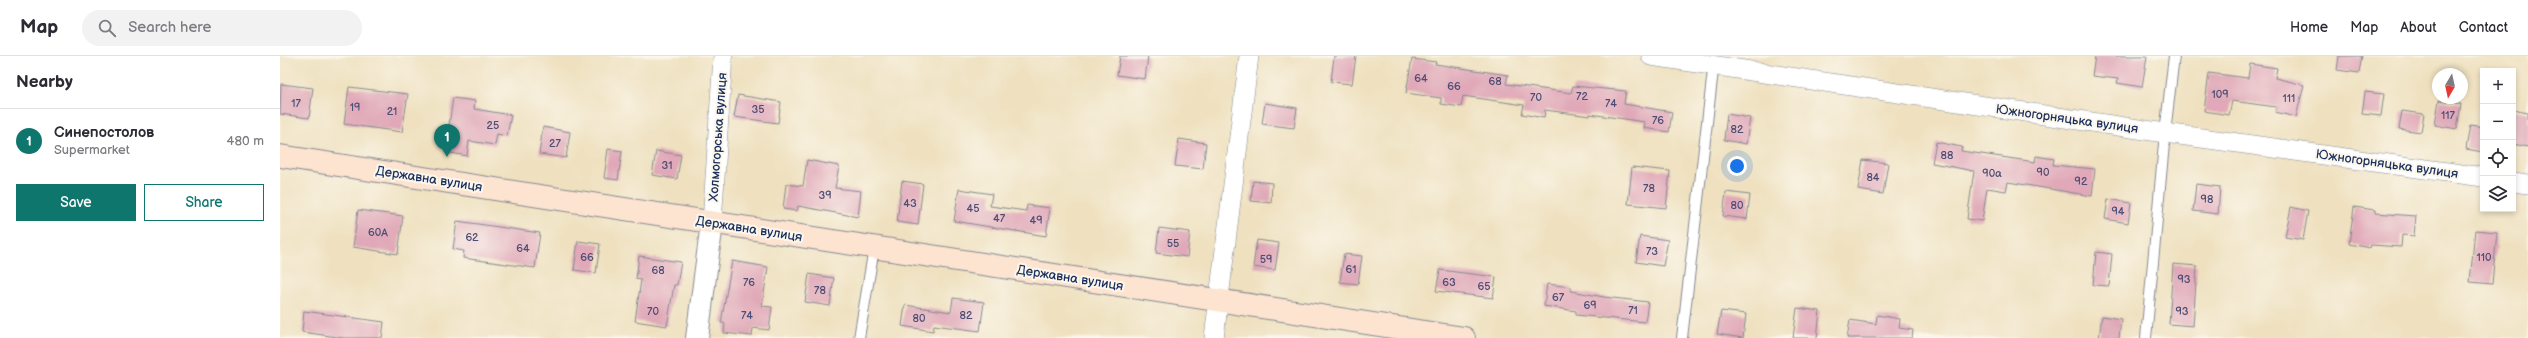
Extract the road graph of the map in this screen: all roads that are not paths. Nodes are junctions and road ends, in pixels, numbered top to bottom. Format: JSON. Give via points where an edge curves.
{"nodes":[{"id":1,"x":723,"y":56,"type":"edge"},
{"id":2,"x":1249,"y":56,"type":"edge"},
{"id":3,"x":1651,"y":56,"type":"edge"},
{"id":4,"x":2174,"y":56,"type":"edge"},
{"id":5,"x":1714,"y":61,"type":"edge"},
{"id":6,"x":2165,"y":133,"type":"junction"},
{"id":7,"x":280,"y":156,"type":"edge"},
{"id":8,"x":2480,"y":177,"type":"edge"},
{"id":9,"x":2516,"y":182,"type":"edge"},
{"id":10,"x":2528,"y":184,"type":"edge"},
{"id":11,"x":712,"y":223,"type":"junction"},
{"id":12,"x":874,"y":248,"type":"junction"},
{"id":13,"x":1219,"y":301,"type":"junction"},
{"id":14,"x":698,"y":338,"type":"edge"},
{"id":15,"x":859,"y":338,"type":"edge"},
{"id":16,"x":1214,"y":338,"type":"edge"},
{"id":17,"x":1464,"y":338,"type":"edge"},
{"id":18,"x":1682,"y":338,"type":"edge"},
{"id":19,"x":2146,"y":338,"type":"edge"}],
"edges":[{"from":1,"to":11,"type":"street","name":"Холмогорська вулиця"},
{"from":2,"to":13,"type":"street"},
{"from":3,"to":5,"type":"street","name":"Южногорняцька вулиця"},
{"from":4,"to":6,"type":"lane"},
{"from":5,"to":6,"type":"street","name":"Южногорняцька вулиця"},
{"from":5,"to":18,"type":"lane"},
{"from":6,"to":8,"type":"street","name":"Южногорняцька вулиця"},
{"from":6,"to":19,"type":"lane"},
{"from":7,"to":11,"type":"main road","name":"Державна вулиця"},
{"from":9,"to":10,"type":"street"},
{"from":11,"to":12,"type":"main road","name":"Державна вулиця"},
{"from":11,"to":14,"type":"street","name":"Холмогорська вулиця"},
{"from":12,"to":13,"type":"main road","name":"Державна вулиця"},
{"from":12,"to":15,"type":"lane"},
{"from":13,"to":16,"type":"street"},
{"from":13,"to":17,"type":"main road","name":"Державна вулиця"}]}
